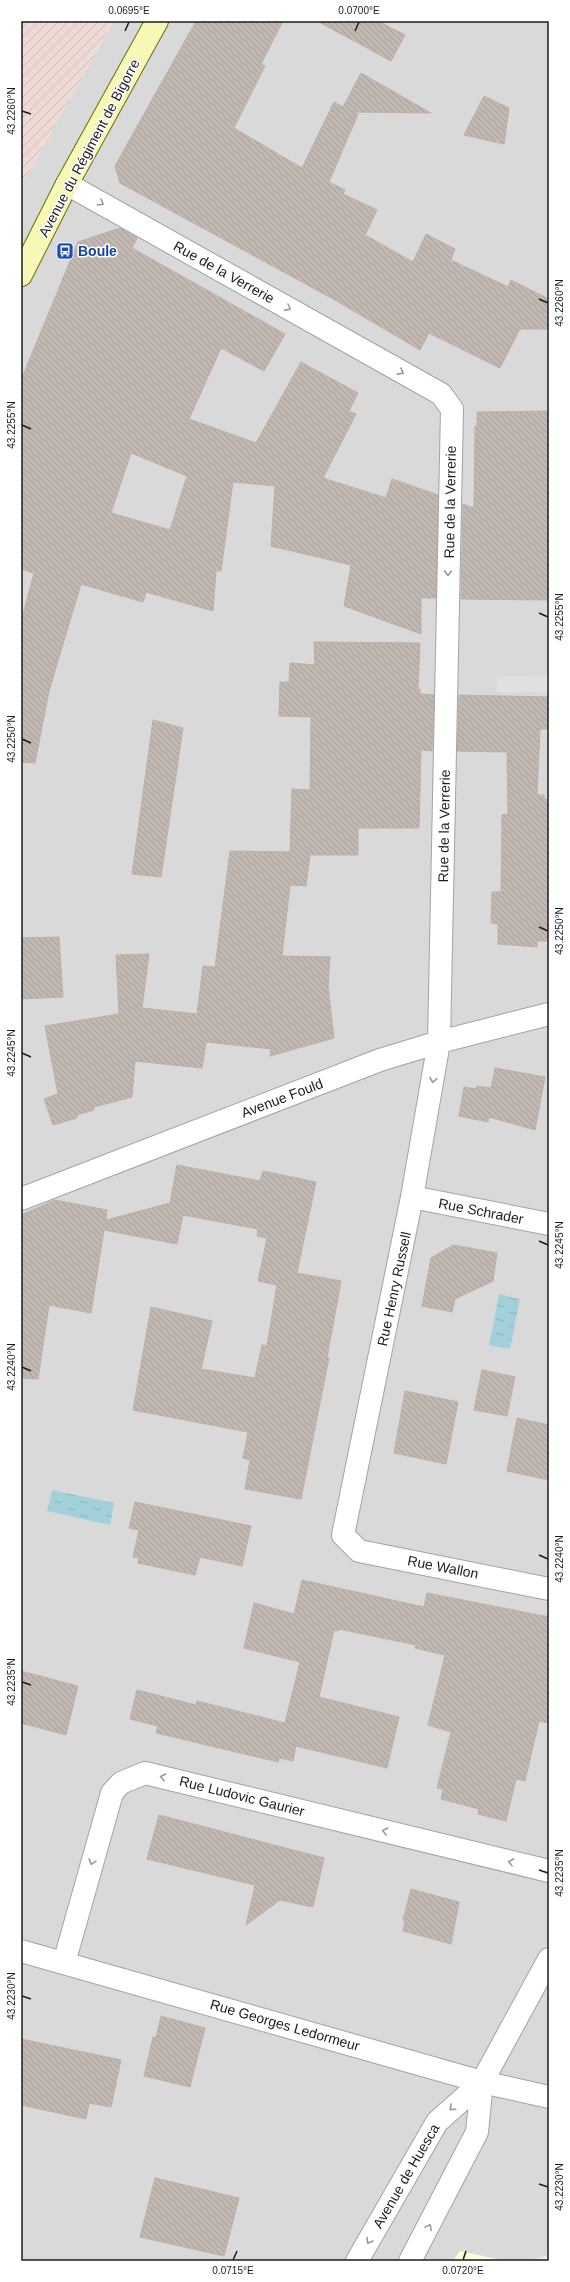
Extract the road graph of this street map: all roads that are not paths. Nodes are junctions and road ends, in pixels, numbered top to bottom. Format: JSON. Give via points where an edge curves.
{"nodes":[{"id":1,"x":157,"y":21,"type":"edge"},
{"id":2,"x":67,"y":184,"type":"junction"},
{"id":3,"x":21,"y":275,"type":"edge"},
{"id":4,"x":549,"y":1014,"type":"edge"},
{"id":5,"x":439,"y":1042,"type":"junction"},
{"id":6,"x":412,"y":1197,"type":"junction"},
{"id":7,"x":21,"y":1199,"type":"edge"},
{"id":8,"x":549,"y":1224,"type":"edge"},
{"id":9,"x":343,"y":1535,"type":"joint"},
{"id":10,"x":549,"y":1588,"type":"edge"},
{"id":11,"x":549,"y":1871,"type":"edge"},
{"id":12,"x":21,"y":1951,"type":"edge"},
{"id":13,"x":549,"y":1959,"type":"edge"},
{"id":14,"x":64,"y":1963,"type":"junction"},
{"id":15,"x":482,"y":2082,"type":"junction"},
{"id":16,"x":549,"y":2097,"type":"edge"},
{"id":17,"x":357,"y":2261,"type":"edge"},
{"id":18,"x":410,"y":2261,"type":"edge"}],
"edges":[{"from":1,"to":2,"type":"main road","name":"Avenue du Régiment de Bigorre"},
{"from":2,"to":3,"type":"main road","name":"Avenue du Régiment de Bigorre"},
{"from":2,"to":5,"type":"street","name":"Rue de la Verrerie","one_way":true,"via":[[441,394],[452,410]]},
{"from":4,"to":5,"type":"street","name":"Avenue Fould"},
{"from":5,"to":6,"type":"street","name":"Rue Henry Russell","one_way":true},
{"from":5,"to":7,"type":"street","name":"Avenue Fould","via":[[380,1060]]},
{"from":6,"to":8,"type":"street","name":"Rue Schrader"},
{"from":6,"to":9,"type":"street","name":"Rue Henry Russell"},
{"from":9,"to":10,"type":"street","name":"Rue Wallon","via":[[360,1551]]},
{"from":11,"to":14,"type":"street","name":"Rue Ludovic Gaurier","one_way":true,"via":[[145,1773],[121,1783],[112,1793]]},
{"from":12,"to":14,"type":"street","name":"Rue Georges Ledormeur"},
{"from":13,"to":15,"type":"street","name":"Avenue de Huesca"},
{"from":14,"to":15,"type":"street","name":"Rue Georges Ledormeur"},
{"from":15,"to":16,"type":"street","name":"Rue Georges Ledormeur"},
{"from":15,"to":17,"type":"street","name":"Avenue de Huesca","one_way":true,"via":[[437,2122]]},
{"from":18,"to":15,"type":"street","name":"Avenue de Huesca","one_way":true,"via":[[477,2132]]}]}
